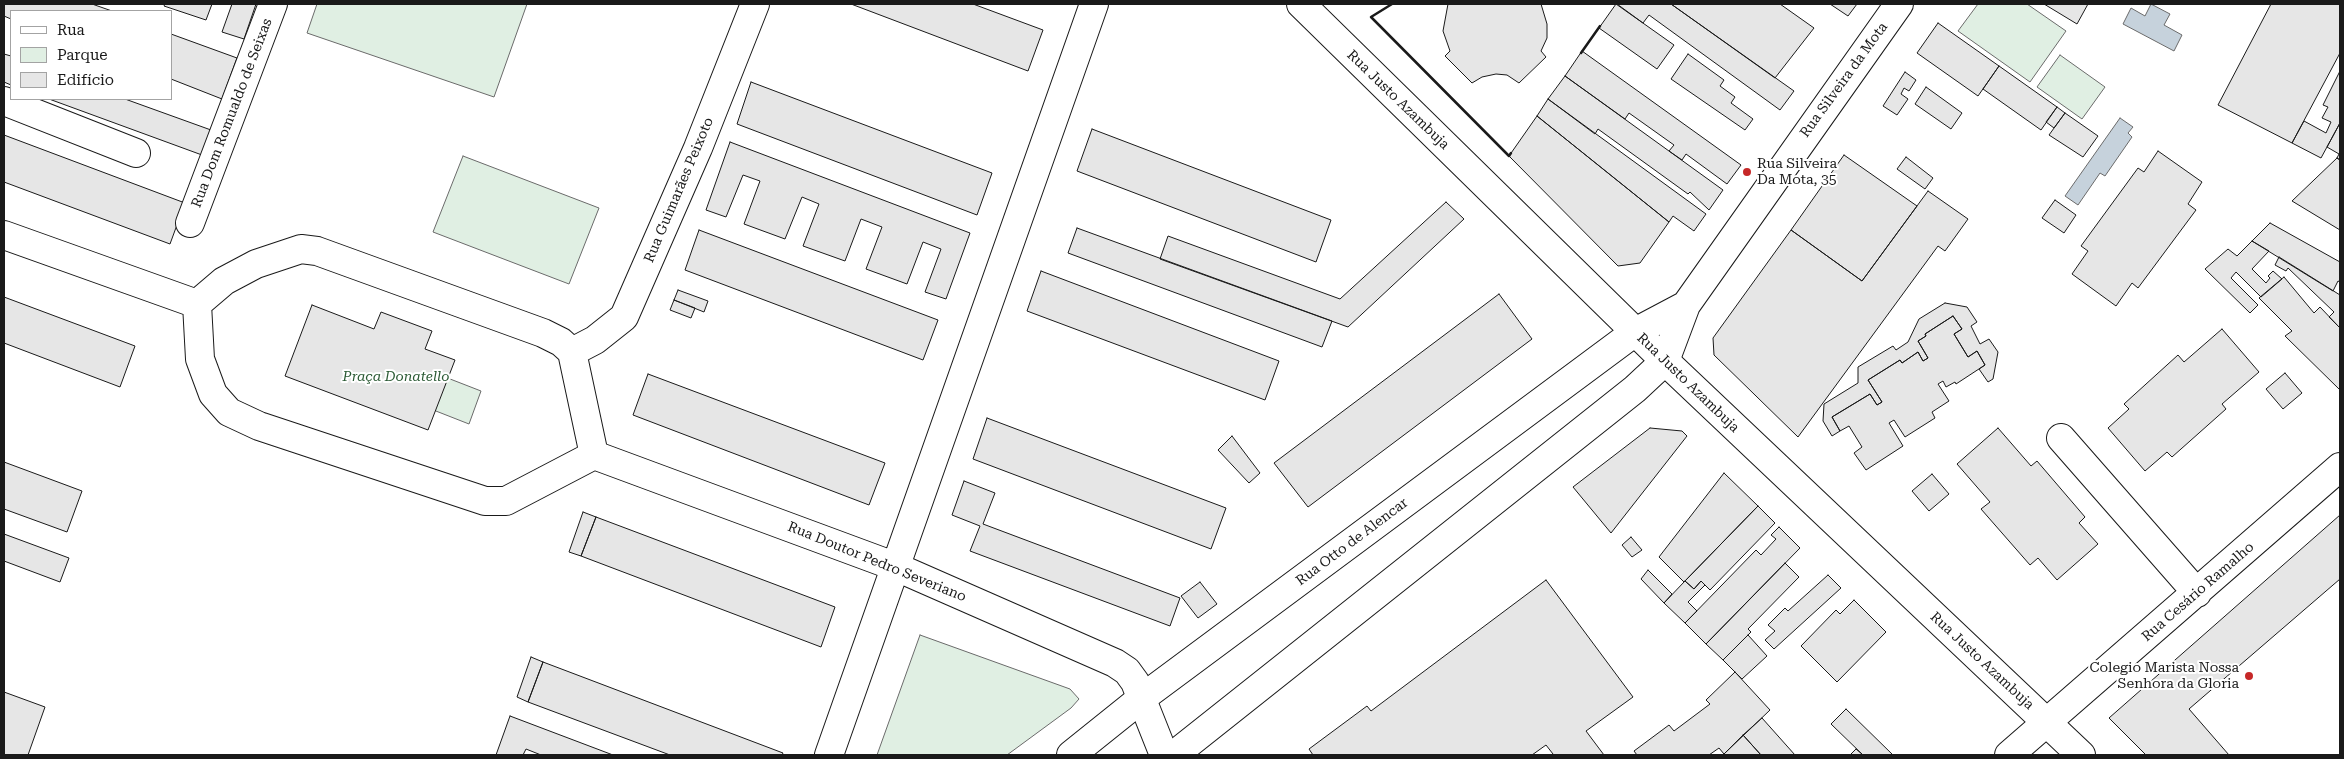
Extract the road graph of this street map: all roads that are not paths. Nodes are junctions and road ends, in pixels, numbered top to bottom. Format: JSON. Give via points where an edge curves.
{"nodes":[{"id":1,"x":273,"y":4,"type":"edge"},
{"id":2,"x":755,"y":4,"type":"edge"},
{"id":3,"x":1094,"y":4,"type":"edge"},
{"id":4,"x":1301,"y":4,"type":"edge"},
{"id":5,"x":1900,"y":4,"type":"edge"},
{"id":6,"x":4,"y":101,"type":"edge"},
{"id":7,"x":136,"y":153,"type":"dead end"},
{"id":8,"x":190,"y":223,"type":"dead end"},
{"id":9,"x":4,"y":236,"type":"edge"},
{"id":10,"x":197,"y":304,"type":"junction"},
{"id":11,"x":1686,"y":305,"type":"junction"},
{"id":12,"x":1635,"y":332,"type":"junction"},
{"id":13,"x":572,"y":352,"type":"junction"},
{"id":14,"x":1665,"y":361,"type":"junction"},
{"id":15,"x":2062,"y":438,"type":"dead end"},
{"id":16,"x":594,"y":455,"type":"junction"},
{"id":17,"x":2340,"y":467,"type":"edge"},
{"id":18,"x":894,"y":566,"type":"junction"},
{"id":19,"x":2197,"y":593,"type":"junction"},
{"id":20,"x":1142,"y":698,"type":"junction"},
{"id":21,"x":2047,"y":722,"type":"junction"},
{"id":22,"x":829,"y":755,"type":"edge"},
{"id":23,"x":1071,"y":755,"type":"edge"},
{"id":24,"x":1164,"y":755,"type":"edge"},
{"id":25,"x":1174,"y":755,"type":"edge"},
{"id":26,"x":2009,"y":755,"type":"edge"},
{"id":27,"x":2081,"y":755,"type":"edge"}],
"edges":[{"from":1,"to":8,"type":"street","name":"Rua Dom Romualdo de Seixas"},
{"from":2,"to":13,"type":"street","name":"Rua Guimarães Peixoto","via":[[698,148],[624,317],[595,340]]},
{"from":3,"to":18,"type":"street"},
{"from":4,"to":12,"type":"street","name":"Rua Justo Azambuja"},
{"from":5,"to":11,"type":"street","name":"Rua Silveira da Mota"},
{"from":6,"to":7,"type":"street"},
{"from":9,"to":10,"type":"street"},
{"from":10,"to":13,"type":"street","via":[[224,282],[256,264],[301,249],[317,251],[543,333]]},
{"from":10,"to":16,"type":"street","via":[[200,359],[213,394],[229,412],[259,426],[485,501],[506,501]]},
{"from":11,"to":12,"type":"street","name":"Rua Silveira da Mota"},
{"from":11,"to":14,"type":"street","name":"Rua Silveira da Mota"},
{"from":12,"to":14,"type":"street","name":"Rua Justo Azambuja"},
{"from":12,"to":20,"type":"street","name":"Rua Otto de Alencar"},
{"from":13,"to":16,"type":"street"},
{"from":14,"to":21,"type":"street","name":"Rua Justo Azambuja"},
{"from":14,"to":25,"type":"street","via":[[1627,396]]},
{"from":15,"to":19,"type":"street"},
{"from":16,"to":18,"type":"street","name":"Rua Doutor Pedro Severiano"},
{"from":17,"to":19,"type":"street","name":"Rua Cesário Ramalho"},
{"from":18,"to":20,"type":"street","name":"Rua Doutor Pedro Severiano","via":[[1115,663],[1131,676]]},
{"from":18,"to":22,"type":"street"},
{"from":19,"to":21,"type":"street","name":"Rua Cesário Ramalho"},
{"from":20,"to":23,"type":"street","name":"Rua Otto de Alencar"},
{"from":20,"to":24,"type":"street","name":"Rua Doutor Pedro Severiano"},
{"from":21,"to":26,"type":"street","name":"Rua Cesário Ramalho"},
{"from":21,"to":27,"type":"street","name":"Rua Justo Azambuja"}]}
